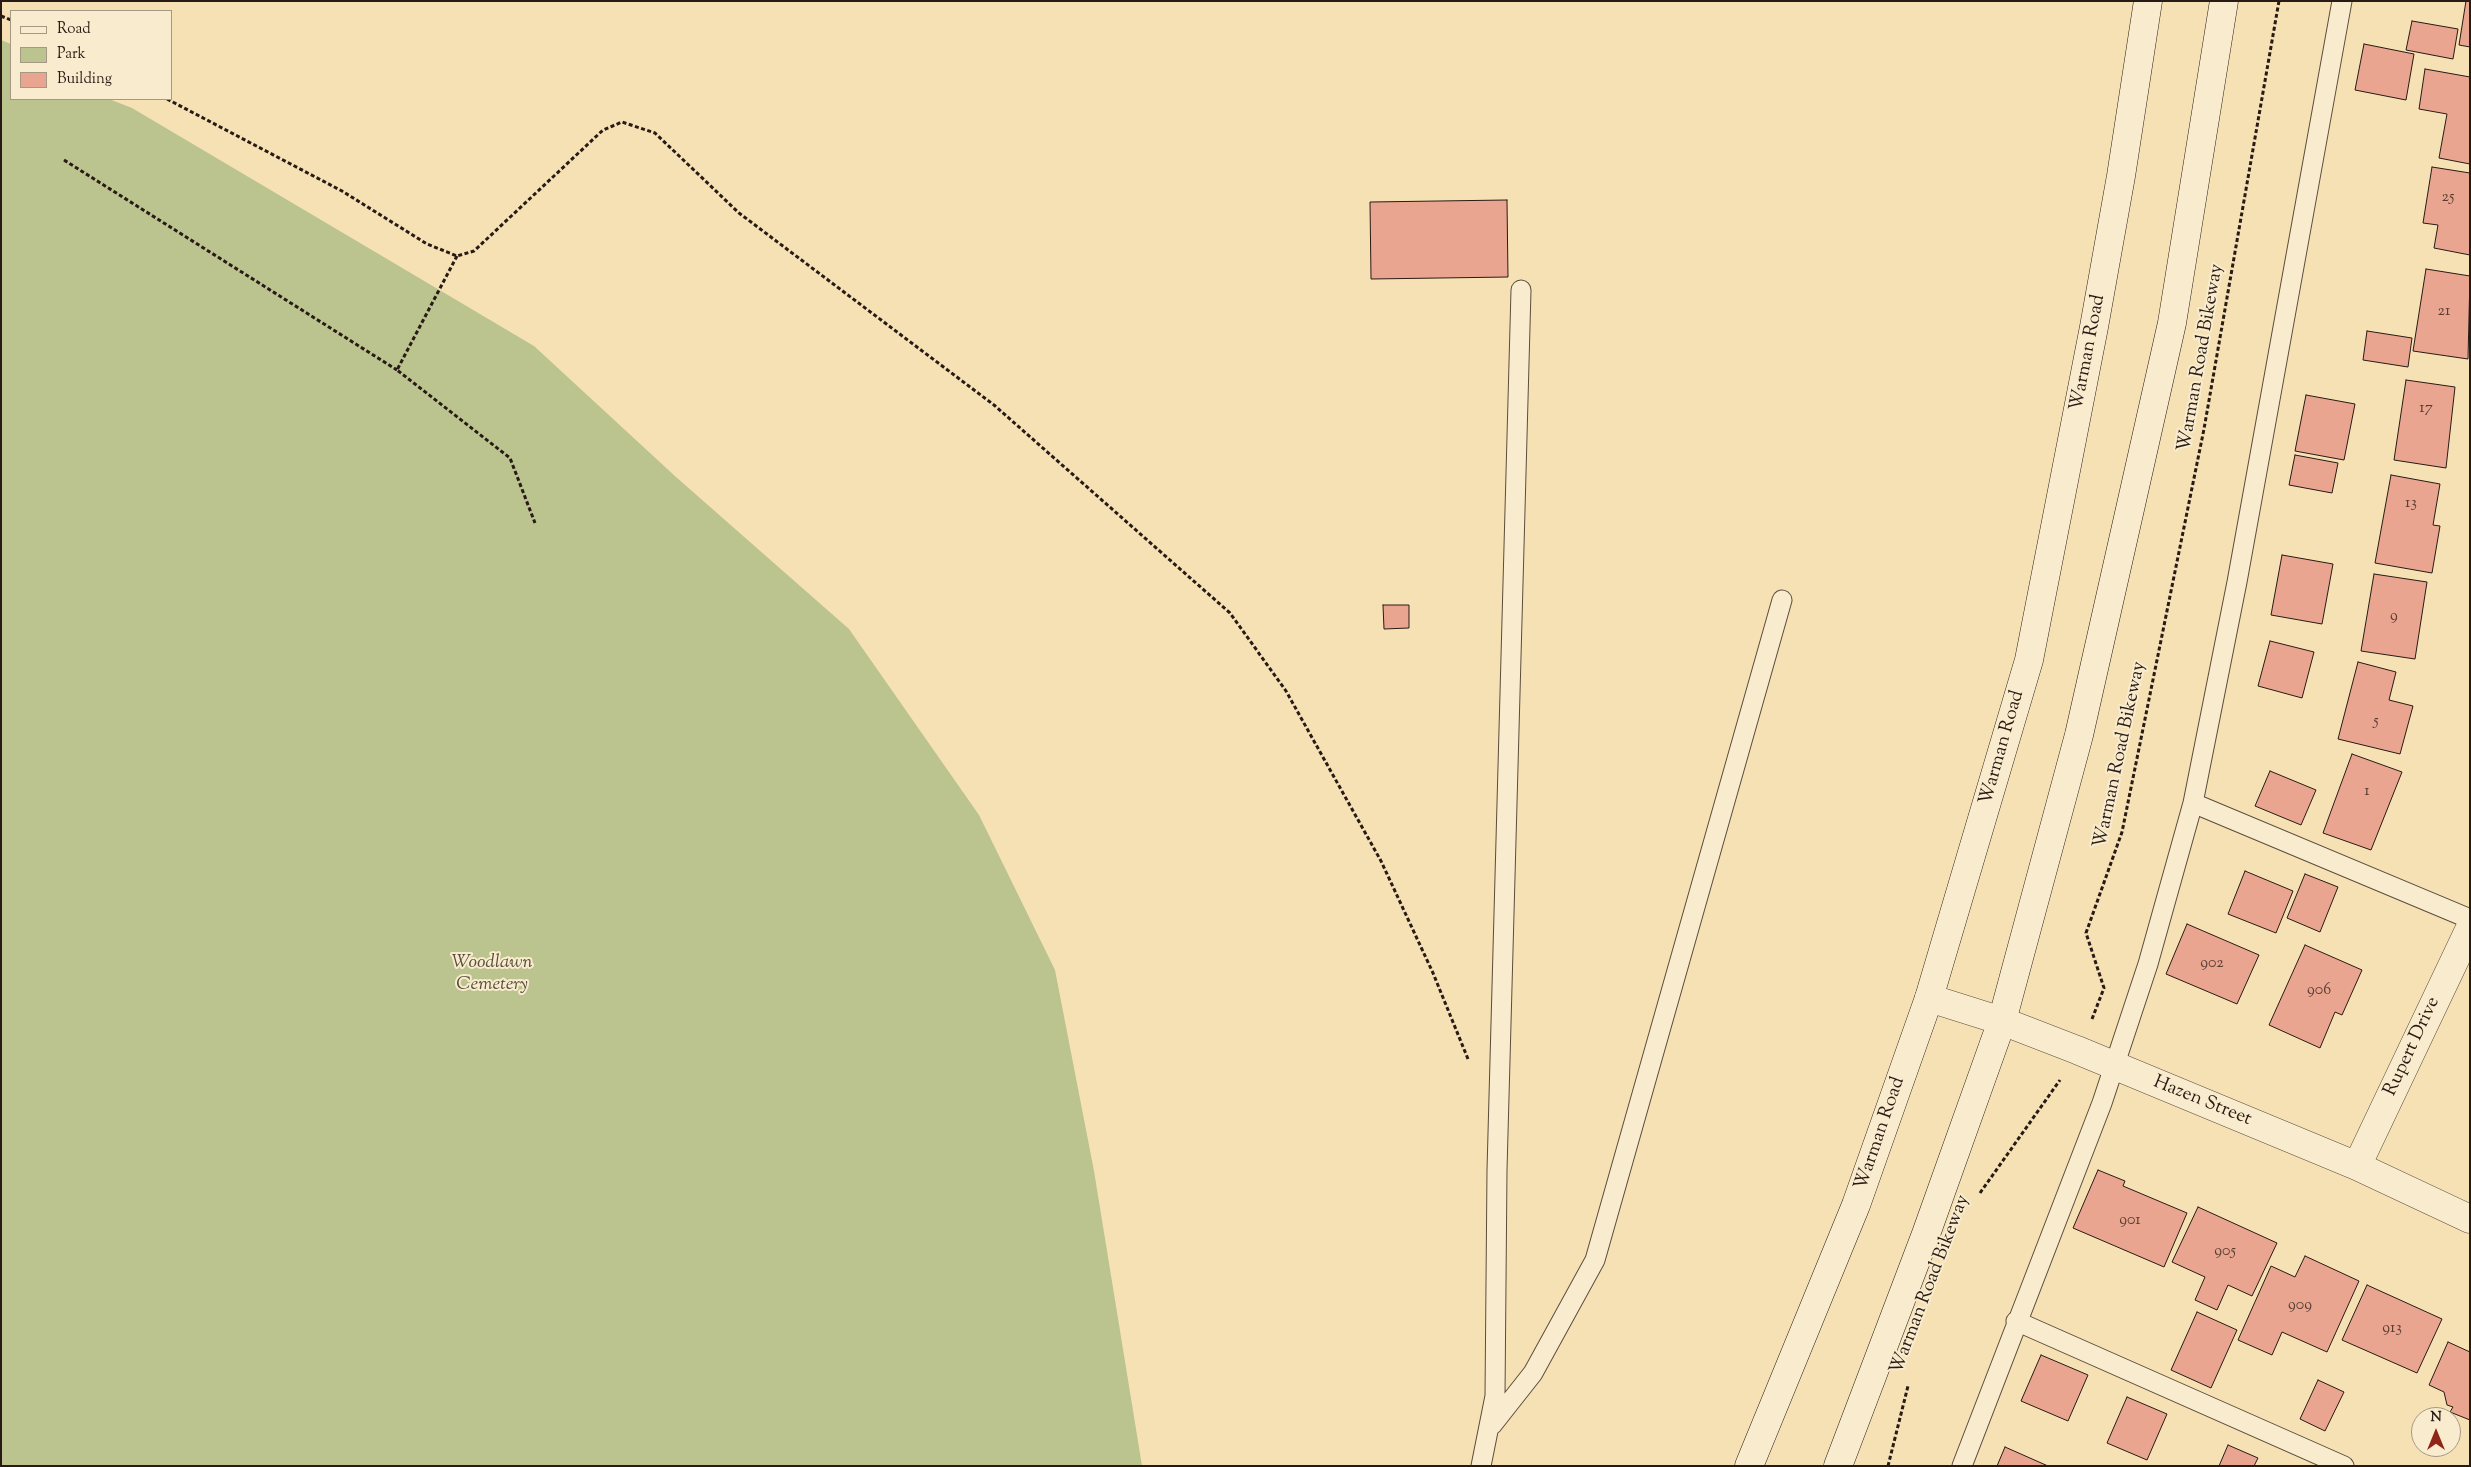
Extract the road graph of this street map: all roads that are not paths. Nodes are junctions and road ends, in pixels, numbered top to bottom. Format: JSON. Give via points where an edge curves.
{"nodes":[{"id":1,"x":2148,"y":1,"type":"edge"},
{"id":2,"x":2224,"y":1,"type":"edge"},
{"id":3,"x":2342,"y":1,"type":"edge"},
{"id":4,"x":1521,"y":290,"type":"dead end"},
{"id":5,"x":1782,"y":600,"type":"dead end"},
{"id":6,"x":2193,"y":803,"type":"junction"},
{"id":7,"x":2470,"y":919,"type":"edge"},
{"id":8,"x":2470,"y":928,"type":"edge"},
{"id":9,"x":1929,"y":998,"type":"junction"},
{"id":10,"x":2002,"y":1022,"type":"junction"},
{"id":11,"x":2115,"y":1067,"type":"junction"},
{"id":12,"x":2357,"y":1166,"type":"junction"},
{"id":13,"x":2470,"y":1219,"type":"edge"},
{"id":14,"x":2016,"y":1321,"type":"junction"},
{"id":15,"x":1489,"y":1428,"type":"junction"},
{"id":16,"x":1481,"y":1466,"type":"edge"},
{"id":17,"x":1749,"y":1466,"type":"edge"},
{"id":18,"x":1838,"y":1466,"type":"edge"},
{"id":19,"x":1962,"y":1466,"type":"edge"},
{"id":20,"x":2344,"y":1466,"type":"edge"}],
"edges":[{"from":1,"to":9,"type":"main road","name":"Warman Road","via":[[2098,308],[2029,660]]},
{"from":2,"to":10,"type":"main road","via":[[2172,322],[2079,735]]},
{"from":3,"to":6,"type":"lane"},
{"from":4,"to":15,"type":"lane","via":[[1497,1170],[1496,1396]]},
{"from":5,"to":15,"type":"lane","via":[[1595,1260],[1533,1373]]},
{"from":6,"to":7,"type":"lane"},
{"from":6,"to":11,"type":"lane"},
{"from":8,"to":12,"type":"main road","name":"Rupert Drive"},
{"from":9,"to":10,"type":"main road","name":"Hazen Street"},
{"from":9,"to":17,"type":"main road","name":"Warman Road","via":[[1856,1204]]},
{"from":10,"to":11,"type":"main road","name":"Hazen Street"},
{"from":10,"to":18,"type":"main road"},
{"from":11,"to":12,"type":"main road","name":"Hazen Street"},
{"from":11,"to":14,"type":"lane"},
{"from":12,"to":13,"type":"main road","name":"Hazen Street"},
{"from":14,"to":19,"type":"lane"},
{"from":14,"to":20,"type":"lane"},
{"from":15,"to":16,"type":"lane"}]}
